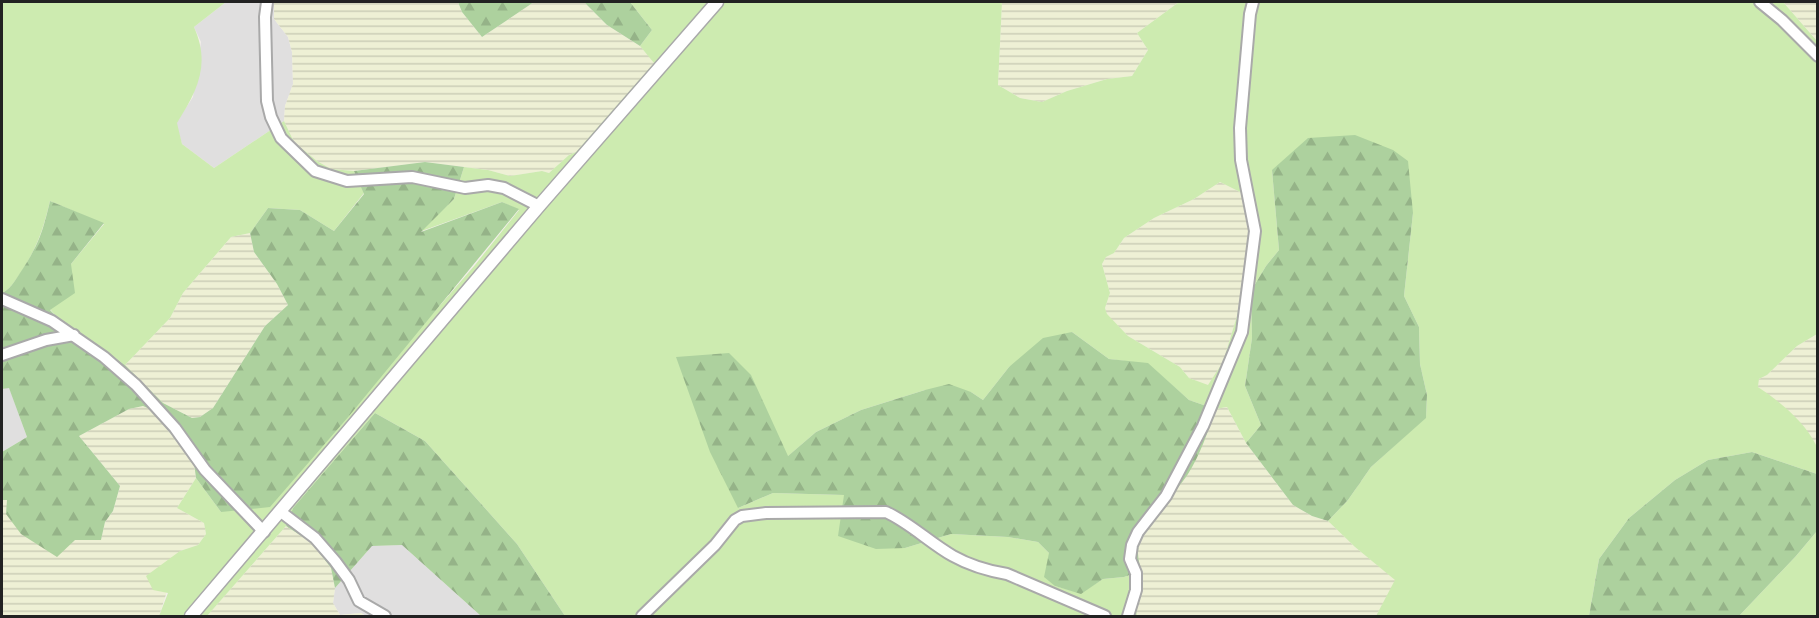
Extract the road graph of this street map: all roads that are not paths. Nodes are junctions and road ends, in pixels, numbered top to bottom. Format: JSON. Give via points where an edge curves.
{"nodes":[{"id":1,"x":267,"y":2,"type":"edge"},
{"id":2,"x":717,"y":2,"type":"edge"},
{"id":3,"x":1253,"y":2,"type":"edge"},
{"id":4,"x":1760,"y":2,"type":"edge"},
{"id":5,"x":1818,"y":56,"type":"edge"},
{"id":6,"x":540,"y":206,"type":"junction"},
{"id":7,"x":2,"y":299,"type":"edge"},
{"id":8,"x":74,"y":335,"type":"junction"},
{"id":9,"x":2,"y":355,"type":"edge"},
{"id":10,"x":280,"y":512,"type":"junction"},
{"id":11,"x":264,"y":532,"type":"junction"},
{"id":12,"x":191,"y":616,"type":"edge"},
{"id":13,"x":385,"y":616,"type":"edge"},
{"id":14,"x":642,"y":616,"type":"edge"},
{"id":15,"x":1105,"y":616,"type":"edge"},
{"id":16,"x":1128,"y":616,"type":"edge"}],
"edges":[{"from":1,"to":6,"type":"street","via":[[267,101],[271,117],[280,138],[315,171],[347,181],[412,177],[465,188],[488,185],[504,188]]},
{"from":2,"to":6,"type":"street"},
{"from":3,"to":16,"type":"street","via":[[1240,128],[1241,160],[1255,231],[1242,332],[1203,426],[1166,496],[1131,545],[1136,590]]},
{"from":4,"to":5,"type":"street"},
{"from":6,"to":10,"type":"street"},
{"from":7,"to":8,"type":"street"},
{"from":8,"to":9,"type":"street"},
{"from":8,"to":11,"type":"street","via":[[136,385],[175,428],[205,470]]},
{"from":10,"to":11,"type":"street"},
{"from":10,"to":13,"type":"street","via":[[315,538],[349,580],[359,601]]},
{"from":11,"to":12,"type":"street"},
{"from":14,"to":15,"type":"street","via":[[742,516],[886,512],[954,556]]}]}
